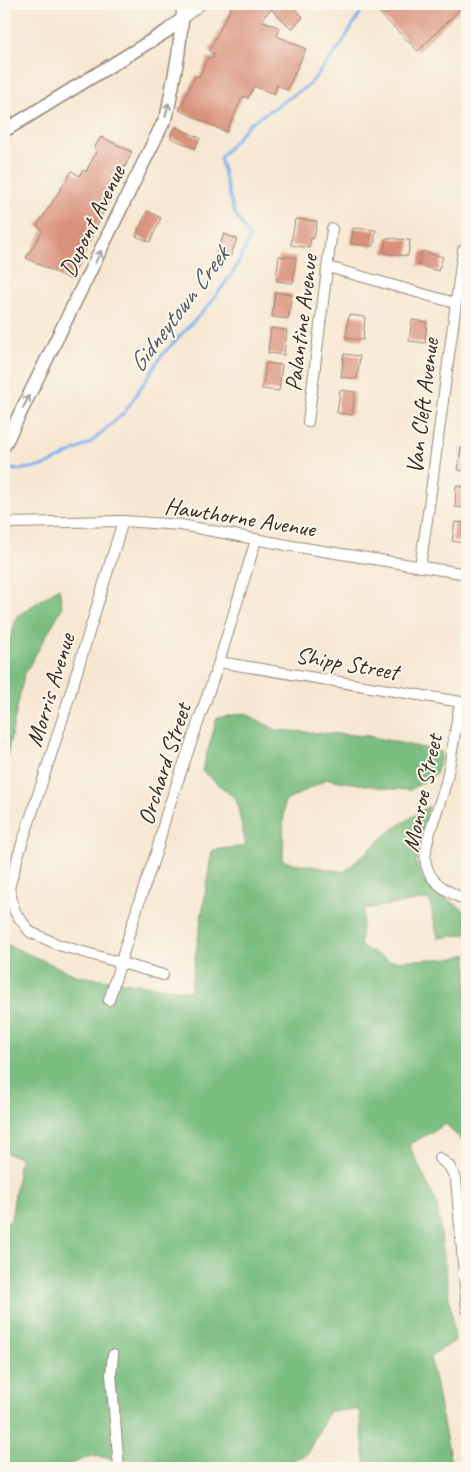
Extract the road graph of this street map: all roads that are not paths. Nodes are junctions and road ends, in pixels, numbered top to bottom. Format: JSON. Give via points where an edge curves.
{"nodes":[{"id":1,"x":184,"y":4,"type":"edge"},
{"id":2,"x":201,"y":4,"type":"edge"},
{"id":3,"x":182,"y":19,"type":"junction"},
{"id":4,"x":4,"y":131,"type":"edge"},
{"id":5,"x":332,"y":229,"type":"dead end"},
{"id":6,"x":463,"y":250,"type":"dead end"},
{"id":7,"x":328,"y":267,"type":"junction"},
{"id":8,"x":455,"y":303,"type":"junction"},
{"id":9,"x":308,"y":422,"type":"dead end"},
{"id":10,"x":4,"y":446,"type":"edge"},
{"id":11,"x":123,"y":521,"type":"junction"},
{"id":12,"x":4,"y":523,"type":"edge"},
{"id":13,"x":256,"y":540,"type":"junction"},
{"id":14,"x":420,"y":567,"type":"junction"},
{"id":15,"x":467,"y":574,"type":"edge"},
{"id":16,"x":220,"y":662,"type":"junction"},
{"id":17,"x":464,"y":703,"type":"edge"},
{"id":18,"x":467,"y":901,"type":"edge"},
{"id":19,"x":121,"y":962,"type":"junction"},
{"id":20,"x":163,"y":975,"type":"dead end"},
{"id":21,"x":109,"y":1000,"type":"dead end"},
{"id":22,"x":440,"y":1158,"type":"dead end"},
{"id":23,"x":467,"y":1310,"type":"edge"},
{"id":24,"x":113,"y":1355,"type":"dead end"},
{"id":25,"x":119,"y":1468,"type":"edge"}],
"edges":[{"from":1,"to":3,"type":"street","name":"Dupont Avenue"},
{"from":2,"to":3,"type":"street"},
{"from":3,"to":4,"type":"street"},
{"from":10,"to":3,"type":"street","name":"Dupont Avenue","one_way":true,"via":[[167,116]]},
{"from":5,"to":7,"type":"street","name":"Palantine Avenue"},
{"from":6,"to":8,"type":"street","name":"Van Cleft Avenue"},
{"from":7,"to":8,"type":"street"},
{"from":7,"to":9,"type":"street","name":"Palantine Avenue"},
{"from":8,"to":14,"type":"street","name":"Van Cleft Avenue"},
{"from":11,"to":12,"type":"street","name":"Hawthorne Avenue"},
{"from":11,"to":13,"type":"street","name":"Hawthorne Avenue","via":[[181,526]]},
{"from":11,"to":19,"type":"street","name":"Morris Avenue","via":[[9,888],[15,912],[30,932],[59,945]]},
{"from":13,"to":14,"type":"street","name":"Hawthorne Avenue"},
{"from":13,"to":16,"type":"street","name":"Orchard Street"},
{"from":14,"to":15,"type":"street","name":"Hawthorne Avenue"},
{"from":16,"to":17,"type":"street","name":"Shipp Street"},
{"from":16,"to":19,"type":"street","name":"Orchard Street","via":[[166,815]]},
{"from":17,"to":18,"type":"street","name":"Monroe Street","via":[[446,783],[426,850],[426,864],[444,890]]},
{"from":19,"to":20,"type":"street","name":"Morris Avenue"},
{"from":19,"to":21,"type":"street","name":"Orchard Street"},
{"from":22,"to":23,"type":"street","via":[[456,1179]]},
{"from":24,"to":25,"type":"street","via":[[111,1374]]}]}
